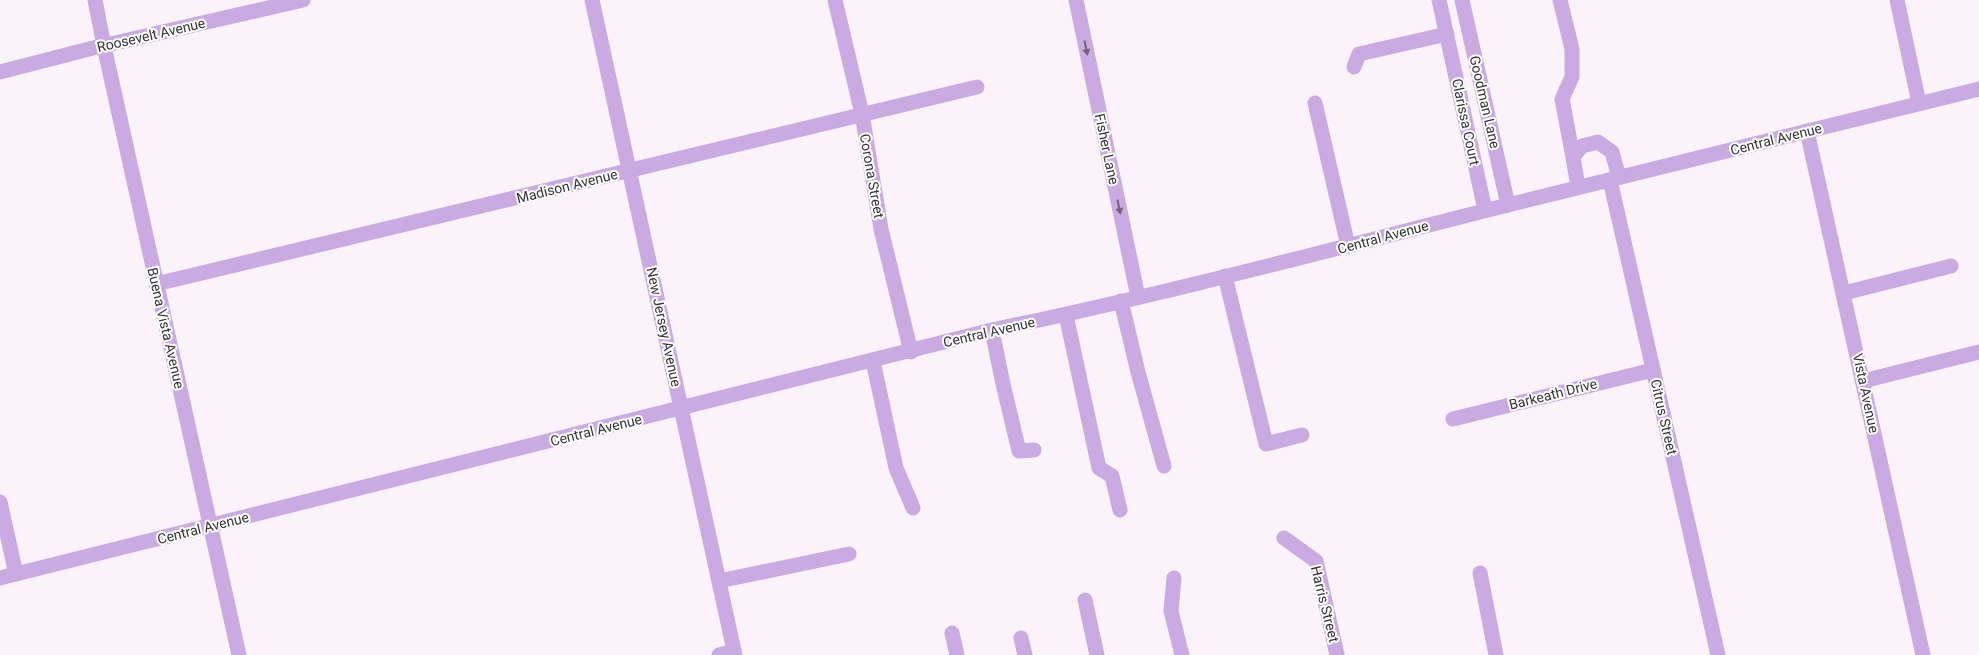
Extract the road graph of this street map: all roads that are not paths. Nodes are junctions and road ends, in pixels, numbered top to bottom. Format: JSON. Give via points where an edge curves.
{"nodes":[{"id":1,"x":95,"y":0,"type":"edge"},
{"id":2,"x":303,"y":0,"type":"edge"},
{"id":3,"x":592,"y":0,"type":"edge"},
{"id":4,"x":835,"y":0,"type":"edge"},
{"id":5,"x":1076,"y":0,"type":"edge"},
{"id":6,"x":1439,"y":0,"type":"edge"},
{"id":7,"x":1462,"y":0,"type":"edge"},
{"id":8,"x":1560,"y":0,"type":"edge"},
{"id":9,"x":1896,"y":0,"type":"edge"},
{"id":10,"x":1447,"y":34,"type":"junction"},
{"id":11,"x":104,"y":46,"type":"junction"},
{"id":12,"x":1354,"y":68,"type":"dead end"},
{"id":13,"x":0,"y":72,"type":"edge"},
{"id":14,"x":978,"y":87,"type":"dead end"},
{"id":15,"x":1979,"y":89,"type":"edge"},
{"id":16,"x":1314,"y":103,"type":"dead end"},
{"id":17,"x":1919,"y":103,"type":"junction"},
{"id":18,"x":862,"y":114,"type":"junction"},
{"id":19,"x":1807,"y":131,"type":"junction"},
{"id":20,"x":1573,"y":157,"type":"junction"},
{"id":21,"x":630,"y":171,"type":"junction"},
{"id":22,"x":1614,"y":179,"type":"junction"},
{"id":23,"x":1578,"y":187,"type":"junction"},
{"id":24,"x":1508,"y":204,"type":"junction"},
{"id":25,"x":1485,"y":210,"type":"junction"},
{"id":26,"x":1348,"y":246,"type":"junction"},
{"id":27,"x":1951,"y":266,"type":"dead end"},
{"id":28,"x":1225,"y":276,"type":"junction"},
{"id":29,"x":156,"y":284,"type":"junction"},
{"id":30,"x":1844,"y":293,"type":"junction"},
{"id":31,"x":1138,"y":297,"type":"junction"},
{"id":32,"x":1121,"y":301,"type":"junction"},
{"id":33,"x":1066,"y":315,"type":"junction"},
{"id":34,"x":992,"y":330,"type":"junction"},
{"id":35,"x":911,"y":352,"type":"junction"},
{"id":36,"x":1979,"y":352,"type":"edge"},
{"id":37,"x":873,"y":361,"type":"junction"},
{"id":38,"x":1653,"y":370,"type":"junction"},
{"id":39,"x":1863,"y":381,"type":"junction"},
{"id":40,"x":682,"y":409,"type":"junction"},
{"id":41,"x":1453,"y":418,"type":"dead end"},
{"id":42,"x":1302,"y":435,"type":"dead end"},
{"id":43,"x":1034,"y":450,"type":"dead end"},
{"id":44,"x":1164,"y":466,"type":"dead end"},
{"id":45,"x":0,"y":502,"type":"edge"},
{"id":46,"x":913,"y":508,"type":"dead end"},
{"id":47,"x":1120,"y":510,"type":"dead end"},
{"id":48,"x":210,"y":526,"type":"junction"},
{"id":49,"x":1284,"y":538,"type":"dead end"},
{"id":50,"x":849,"y":554,"type":"dead end"},
{"id":51,"x":1480,"y":573,"type":"dead end"},
{"id":52,"x":16,"y":574,"type":"junction"},
{"id":53,"x":0,"y":578,"type":"edge"},
{"id":54,"x":1174,"y":578,"type":"dead end"},
{"id":55,"x":718,"y":581,"type":"junction"},
{"id":56,"x":1085,"y":600,"type":"dead end"},
{"id":57,"x":952,"y":633,"type":"dead end"},
{"id":58,"x":1021,"y":638,"type":"dead end"},
{"id":59,"x":729,"y":654,"type":"edge"},
{"id":60,"x":238,"y":655,"type":"edge"},
{"id":61,"x":957,"y":655,"type":"edge"},
{"id":62,"x":1024,"y":655,"type":"edge"},
{"id":63,"x":1097,"y":655,"type":"edge"},
{"id":64,"x":1182,"y":655,"type":"edge"},
{"id":65,"x":1337,"y":655,"type":"edge"},
{"id":66,"x":1496,"y":655,"type":"edge"},
{"id":67,"x":1718,"y":655,"type":"edge"},
{"id":68,"x":1923,"y":655,"type":"edge"}],
"edges":[{"from":1,"to":11,"type":"street","name":"Buena Vista Avenue"},
{"from":2,"to":11,"type":"street","name":"Roosevelt Avenue"},
{"from":3,"to":21,"type":"street","name":"New Jersey Avenue"},
{"from":4,"to":18,"type":"street","name":"Corona Street"},
{"from":5,"to":31,"type":"street","name":"Fisher Lane","one_way":true},
{"from":6,"to":10,"type":"street","name":"Clarissa Court"},
{"from":7,"to":24,"type":"street","name":"Goodman Lane"},
{"from":8,"to":20,"type":"street","via":[[1572,49],[1572,77],[1562,99]]},
{"from":9,"to":17,"type":"street"},
{"from":10,"to":12,"type":"street","via":[[1359,54]]},
{"from":10,"to":25,"type":"street","name":"Clarissa Court"},
{"from":11,"to":13,"type":"street","name":"Roosevelt Avenue"},
{"from":11,"to":29,"type":"street","name":"Buena Vista Avenue"},
{"from":14,"to":18,"type":"street","name":"Madison Avenue"},
{"from":15,"to":17,"type":"street","name":"Central Avenue"},
{"from":16,"to":26,"type":"street"},
{"from":17,"to":19,"type":"street","name":"Central Avenue"},
{"from":18,"to":21,"type":"street","name":"Madison Avenue"},
{"from":18,"to":35,"type":"street","name":"Corona Street","via":[[882,229]]},
{"from":19,"to":22,"type":"street","name":"Central Avenue"},
{"from":19,"to":30,"type":"street","name":"Vista Avenue"},
{"from":20,"to":22,"type":"street","via":[[1582,146],[1598,142],[1612,152]]},
{"from":20,"to":23,"type":"street"},
{"from":21,"to":29,"type":"street","name":"Madison Avenue"},
{"from":21,"to":40,"type":"street","name":"New Jersey Avenue"},
{"from":22,"to":23,"type":"street","name":"Central Avenue"},
{"from":22,"to":38,"type":"street","name":"Citrus Street"},
{"from":23,"to":24,"type":"street","name":"Central Avenue"},
{"from":24,"to":25,"type":"street","name":"Central Avenue"},
{"from":25,"to":26,"type":"street","name":"Central Avenue"},
{"from":26,"to":28,"type":"street","name":"Central Avenue"},
{"from":27,"to":30,"type":"street"},
{"from":28,"to":31,"type":"street","name":"Central Avenue"},
{"from":28,"to":42,"type":"street","via":[[1266,444]]},
{"from":29,"to":48,"type":"street","name":"Buena Vista Avenue"},
{"from":30,"to":39,"type":"street","name":"Vista Avenue"},
{"from":31,"to":32,"type":"street","name":"Central Avenue"},
{"from":32,"to":33,"type":"street","name":"Central Avenue"},
{"from":32,"to":44,"type":"street"},
{"from":33,"to":34,"type":"street","name":"Central Avenue"},
{"from":33,"to":47,"type":"street","via":[[1099,468],[1112,476]]},
{"from":34,"to":35,"type":"street","name":"Central Avenue"},
{"from":34,"to":43,"type":"street","via":[[1019,451]]},
{"from":35,"to":37,"type":"street","name":"Central Avenue"},
{"from":36,"to":39,"type":"street"},
{"from":37,"to":40,"type":"street","name":"Central Avenue"},
{"from":37,"to":46,"type":"street","via":[[896,468]]},
{"from":38,"to":41,"type":"street","name":"Barkeath Drive"},
{"from":38,"to":67,"type":"street","name":"Citrus Street"},
{"from":39,"to":68,"type":"street","name":"Vista Avenue"},
{"from":40,"to":48,"type":"street","name":"Central Avenue"},
{"from":40,"to":55,"type":"street","name":"New Jersey Avenue"},
{"from":45,"to":52,"type":"street"},
{"from":48,"to":52,"type":"street","name":"Central Avenue"},
{"from":48,"to":60,"type":"street","name":"Buena Vista Avenue"},
{"from":49,"to":65,"type":"street","name":"Harris Street","via":[[1316,561]]},
{"from":50,"to":55,"type":"street"},
{"from":51,"to":66,"type":"street"},
{"from":52,"to":53,"type":"street","name":"Central Avenue"},
{"from":54,"to":64,"type":"street","via":[[1171,611]]},
{"from":55,"to":59,"type":"street","name":"New Jersey Avenue"},
{"from":56,"to":63,"type":"street"},
{"from":57,"to":61,"type":"street"},
{"from":58,"to":62,"type":"street"}]}
